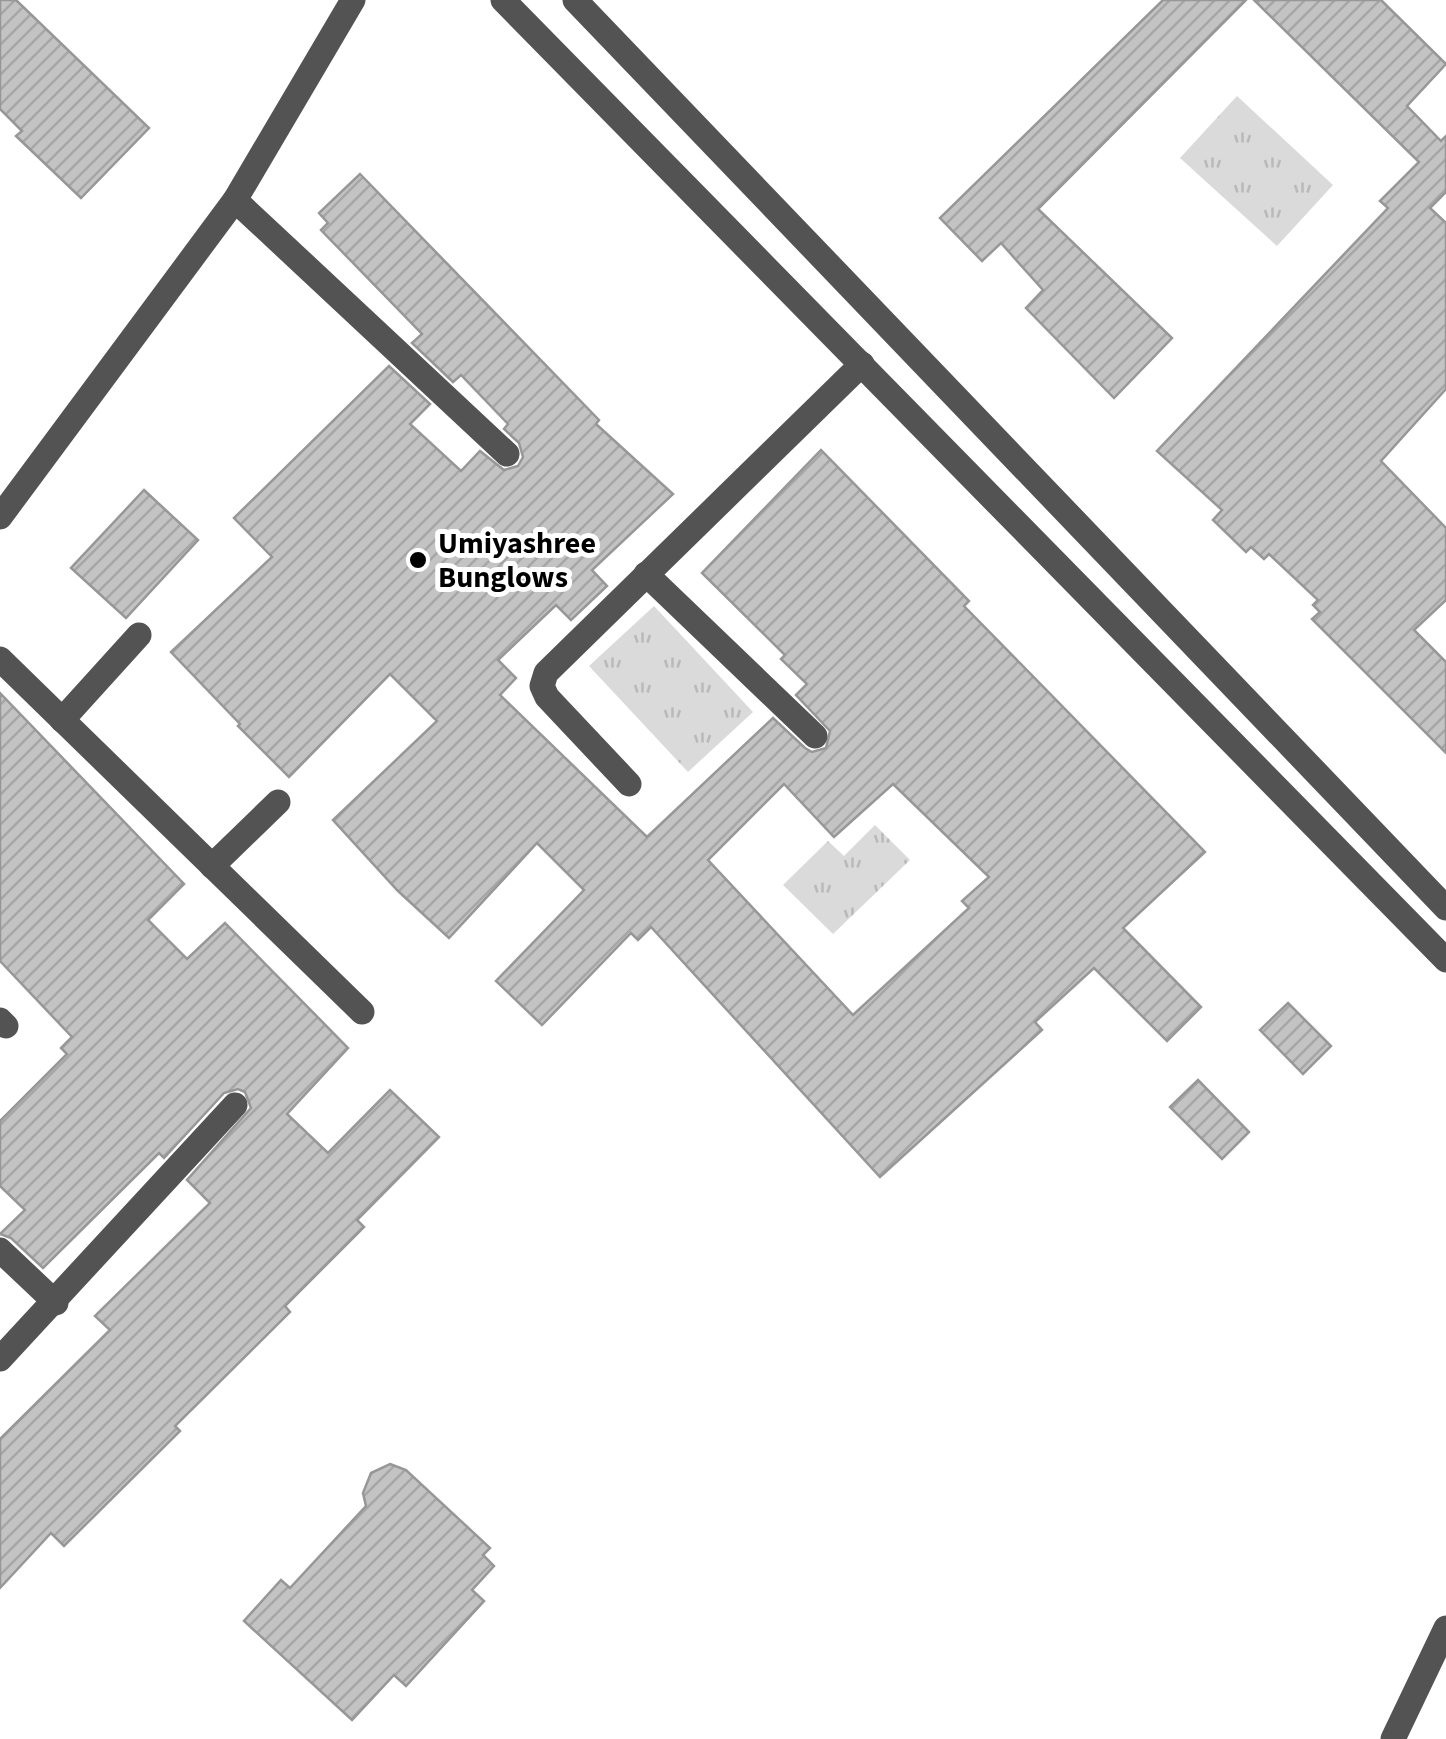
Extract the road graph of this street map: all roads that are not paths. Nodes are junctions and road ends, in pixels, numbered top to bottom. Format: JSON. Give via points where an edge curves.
{"nodes":[{"id":1,"x":353,"y":0,"type":"edge"},
{"id":2,"x":503,"y":0,"type":"edge"},
{"id":3,"x":574,"y":0,"type":"edge"},
{"id":4,"x":235,"y":200,"type":"junction"},
{"id":5,"x":862,"y":364,"type":"junction"},
{"id":6,"x":507,"y":454,"type":"dead end"},
{"id":7,"x":0,"y":516,"type":"edge"},
{"id":8,"x":646,"y":574,"type":"junction"},
{"id":9,"x":139,"y":635,"type":"dead end"},
{"id":10,"x":0,"y":659,"type":"edge"},
{"id":11,"x":62,"y":720,"type":"junction"},
{"id":12,"x":815,"y":736,"type":"dead end"},
{"id":13,"x":629,"y":784,"type":"dead end"},
{"id":14,"x":278,"y":802,"type":"dead end"},
{"id":15,"x":212,"y":866,"type":"junction"},
{"id":16,"x":1446,"y":908,"type":"edge"},
{"id":17,"x":1446,"y":960,"type":"edge"},
{"id":18,"x":362,"y":1012,"type":"dead end"},
{"id":19,"x":236,"y":1105,"type":"dead end"},
{"id":20,"x":0,"y":1250,"type":"edge"},
{"id":21,"x":56,"y":1303,"type":"junction"},
{"id":22,"x":0,"y":1359,"type":"edge"},
{"id":23,"x":1446,"y":1628,"type":"edge"},
{"id":24,"x":1394,"y":1739,"type":"edge"}],
"edges":[{"from":1,"to":4,"type":"street"},
{"from":2,"to":5,"type":"street"},
{"from":3,"to":16,"type":"street"},
{"from":4,"to":6,"type":"street"},
{"from":4,"to":7,"type":"street"},
{"from":5,"to":8,"type":"street"},
{"from":5,"to":17,"type":"street"},
{"from":8,"to":12,"type":"street"},
{"from":8,"to":13,"type":"street","via":[[546,673],[542,686]]},
{"from":9,"to":11,"type":"street"},
{"from":10,"to":11,"type":"street"},
{"from":11,"to":15,"type":"street"},
{"from":14,"to":15,"type":"street"},
{"from":15,"to":18,"type":"street"},
{"from":19,"to":21,"type":"street"},
{"from":20,"to":21,"type":"street"},
{"from":21,"to":22,"type":"street"},
{"from":23,"to":24,"type":"street"}]}
